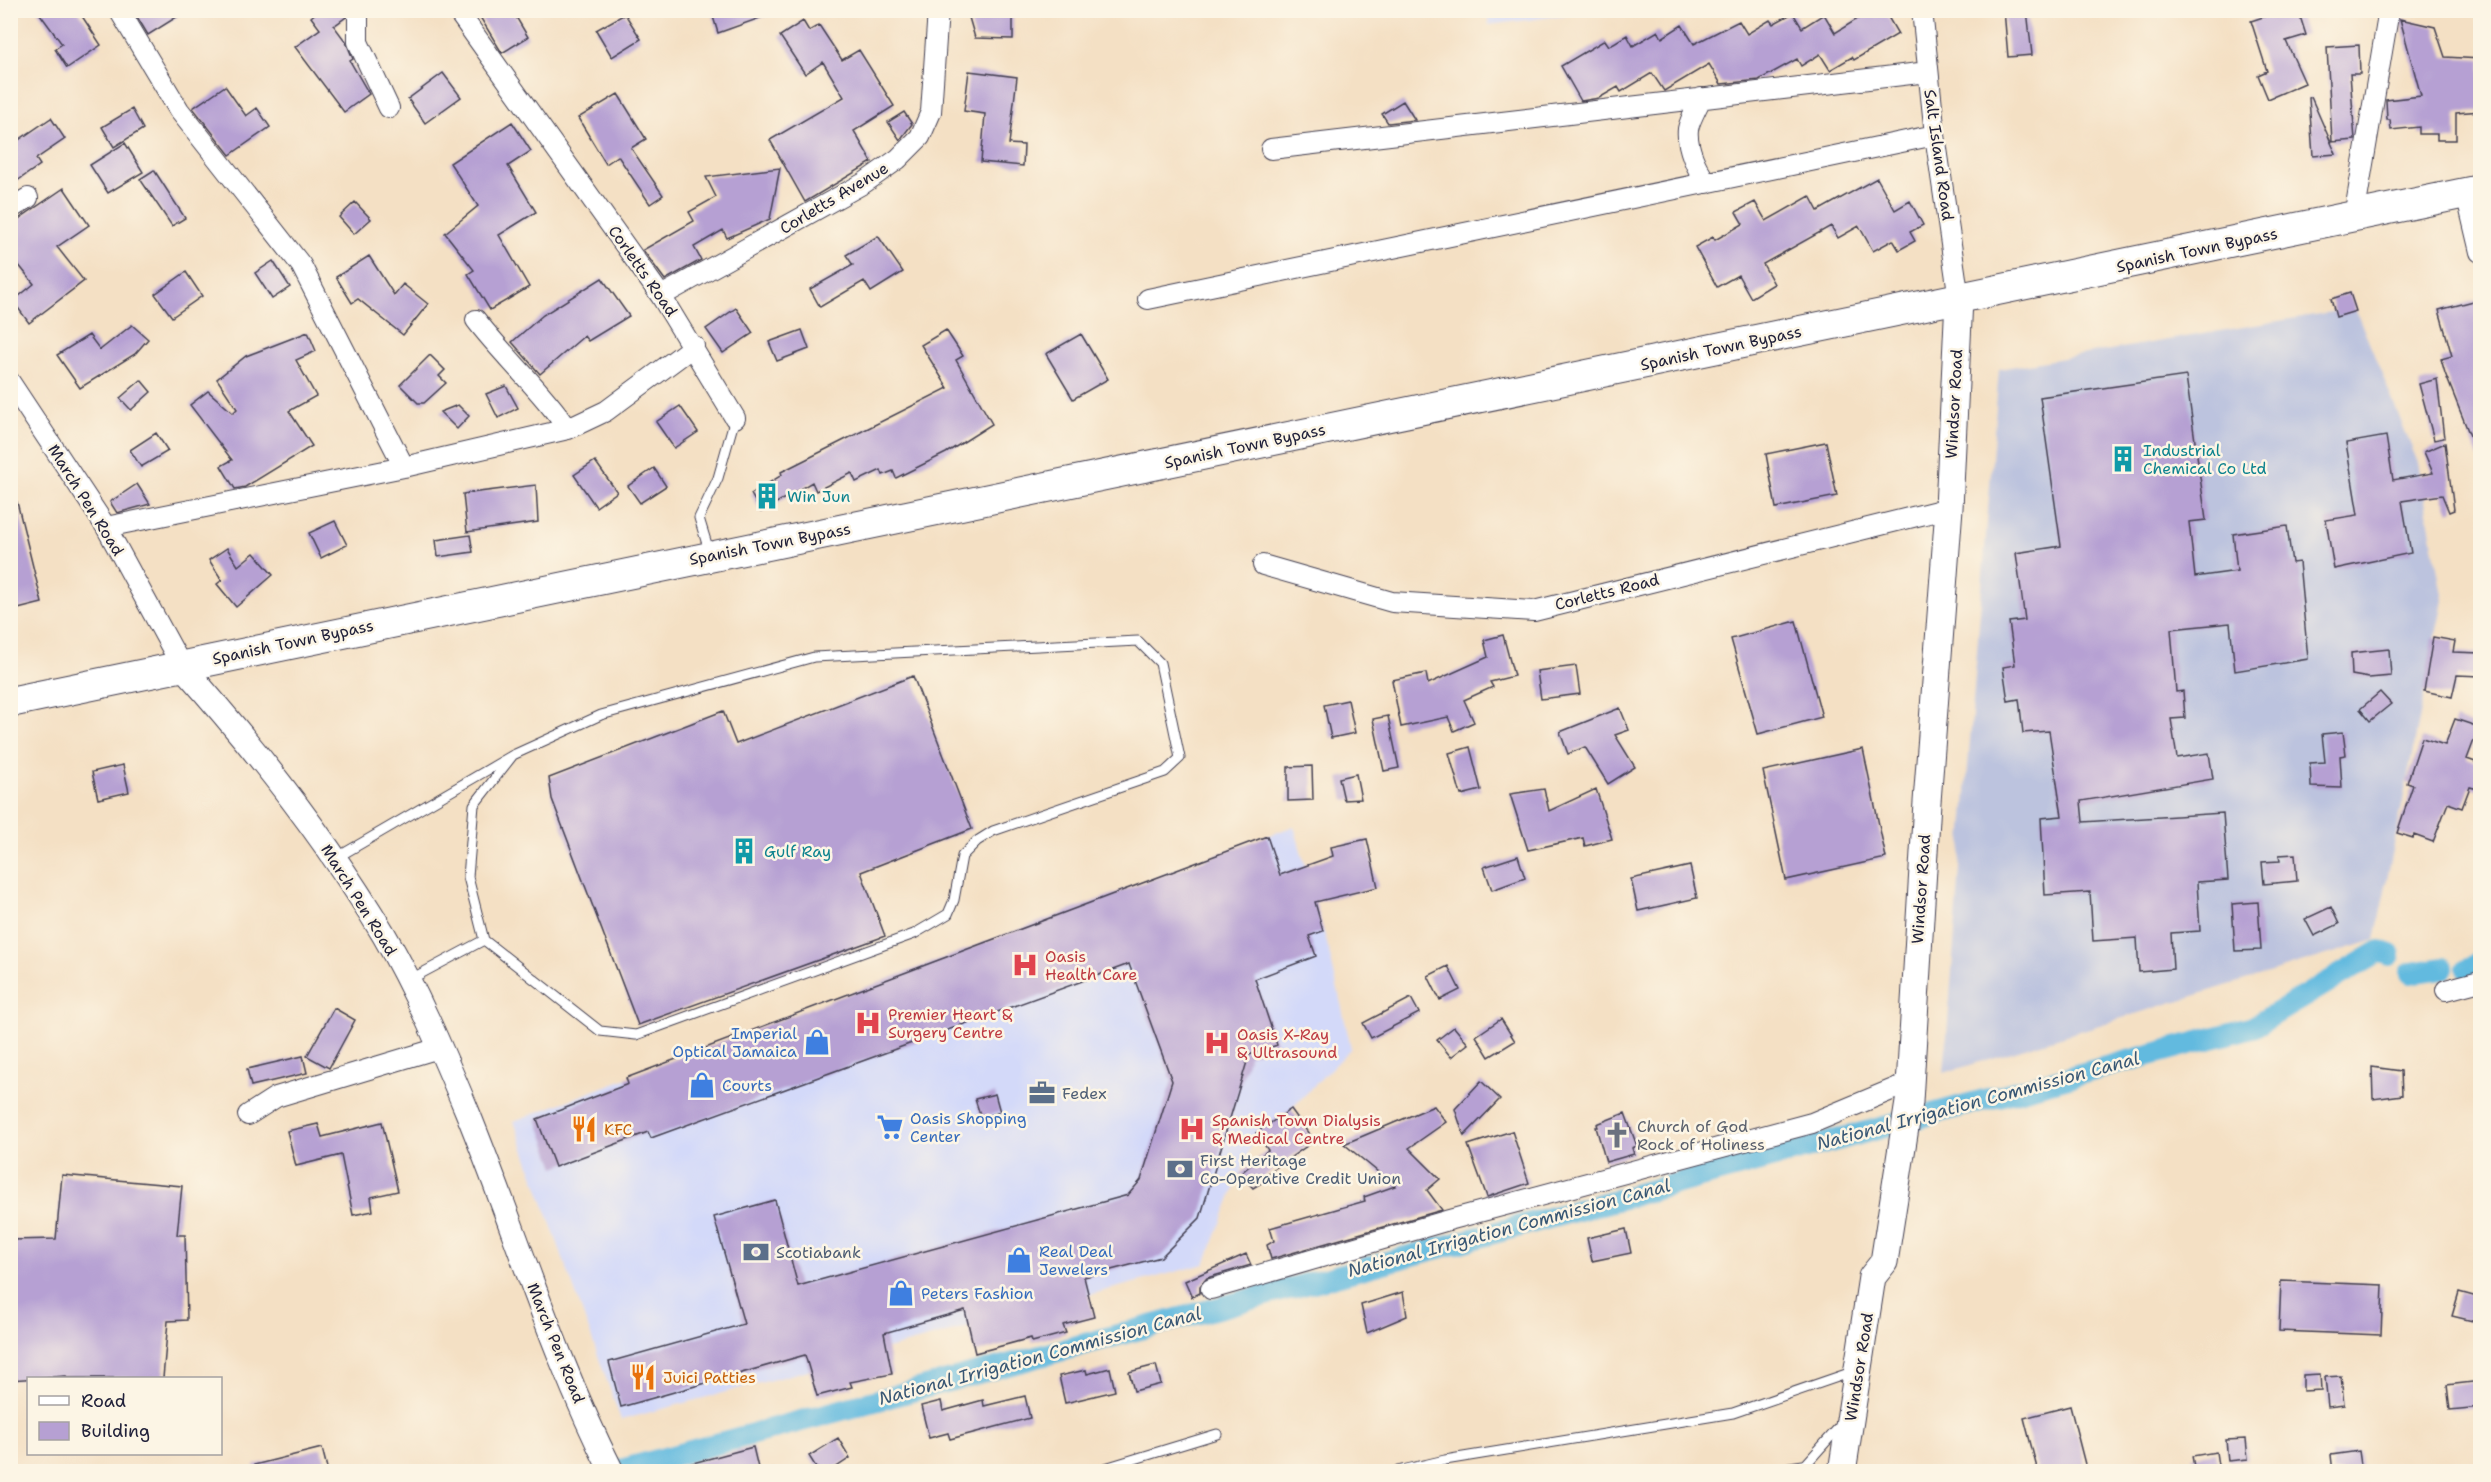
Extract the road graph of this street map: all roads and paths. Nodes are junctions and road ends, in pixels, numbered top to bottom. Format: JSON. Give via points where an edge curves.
{"nodes":[{"id":1,"x":118,"y":10,"type":"edge"},
{"id":2,"x":358,"y":10,"type":"edge"},
{"id":3,"x":457,"y":10,"type":"edge"},
{"id":4,"x":938,"y":10,"type":"edge"},
{"id":5,"x":1922,"y":10,"type":"edge"},
{"id":6,"x":2389,"y":10,"type":"edge"},
{"id":7,"x":1928,"y":72,"type":"junction"},
{"id":8,"x":1701,"y":98,"type":"junction"},
{"id":9,"x":389,"y":108,"type":"dead end"},
{"id":10,"x":1935,"y":135,"type":"junction"},
{"id":11,"x":1271,"y":149,"type":"dead end"},
{"id":12,"x":1707,"y":183,"type":"junction"},
{"id":13,"x":2473,"y":191,"type":"edge"},
{"id":14,"x":28,"y":198,"type":"dead end"},
{"id":15,"x":10,"y":209,"type":"edge"},
{"id":16,"x":2354,"y":217,"type":"junction"},
{"id":17,"x":2481,"y":252,"type":"edge"},
{"id":18,"x":661,"y":296,"type":"junction"},
{"id":19,"x":1148,"y":299,"type":"dead end"},
{"id":20,"x":1959,"y":299,"type":"junction"},
{"id":21,"x":476,"y":320,"type":"dead end"},
{"id":22,"x":694,"y":346,"type":"junction"},
{"id":23,"x":10,"y":382,"type":"edge"},
{"id":24,"x":735,"y":418,"type":"joint"},
{"id":25,"x":568,"y":429,"type":"junction"},
{"id":26,"x":404,"y":467,"type":"junction"},
{"id":27,"x":1950,"y":508,"type":"junction"},
{"id":28,"x":106,"y":527,"type":"junction"},
{"id":29,"x":711,"y":556,"type":"junction"},
{"id":30,"x":1263,"y":565,"type":"dead end"},
{"id":31,"x":181,"y":665,"type":"junction"},
{"id":32,"x":10,"y":702,"type":"edge"},
{"id":33,"x":513,"y":755,"type":"junction"},
{"id":34,"x":336,"y":858,"type":"junction"},
{"id":35,"x":484,"y":940,"type":"junction"},
{"id":36,"x":407,"y":981,"type":"junction"},
{"id":37,"x":2481,"y":981,"type":"edge"},
{"id":38,"x":2446,"y":990,"type":"dead end"},
{"id":39,"x":439,"y":1048,"type":"junction"},
{"id":40,"x":1908,"y":1092,"type":"junction"},
{"id":41,"x":248,"y":1115,"type":"dead end"},
{"id":42,"x":1211,"y":1289,"type":"dead end"},
{"id":43,"x":1860,"y":1369,"type":"junction"},
{"id":44,"x":1852,"y":1413,"type":"junction"},
{"id":45,"x":1217,"y":1434,"type":"dead end"},
{"id":46,"x":1801,"y":1468,"type":"edge"},
{"id":47,"x":612,"y":1472,"type":"edge"},
{"id":48,"x":1092,"y":1472,"type":"edge"},
{"id":49,"x":1394,"y":1472,"type":"edge"},
{"id":50,"x":1759,"y":1472,"type":"edge"},
{"id":51,"x":1842,"y":1472,"type":"edge"}],
"edges":[{"from":1,"to":26,"type":"street","via":[[179,110],[301,265]]},
{"from":2,"to":9,"type":"street","via":[[358,42]]},
{"from":3,"to":18,"type":"street","name":"Corletts Road"},
{"from":4,"to":18,"type":"street","name":"Corletts Avenue","via":[[930,112],[920,137],[898,159],[864,183]]},
{"from":5,"to":7,"type":"street","name":"Salt Island Road"},
{"from":6,"to":16,"type":"street"},
{"from":7,"to":8,"type":"street"},
{"from":7,"to":10,"type":"street","name":"Salt Island Road"},
{"from":8,"to":11,"type":"street"},
{"from":8,"to":12,"type":"street","via":[[1688,130],[1691,151]]},
{"from":10,"to":12,"type":"street"},
{"from":10,"to":20,"type":"street","name":"Salt Island Road"},
{"from":12,"to":19,"type":"street"},
{"from":13,"to":16,"type":"main road","name":"Spanish Town Bypass"},
{"from":13,"to":17,"type":"street"},
{"from":14,"to":15,"type":"street"},
{"from":16,"to":20,"type":"main road","name":"Spanish Town Bypass"},
{"from":18,"to":22,"type":"street","name":"Corletts Road"},
{"from":20,"to":27,"type":"main road","name":"Windsor Road"},
{"from":20,"to":29,"type":"main road","name":"Spanish Town Bypass"},
{"from":21,"to":25,"type":"street"},
{"from":22,"to":24,"type":"street","name":"Corletts Road"},
{"from":22,"to":25,"type":"street","via":[[606,411]]},
{"from":23,"to":28,"type":"street","name":"March Pen Road"},
{"from":24,"to":29,"type":"lane","name":"Corletts Road","via":[[718,478],[699,518]]},
{"from":25,"to":26,"type":"street"},
{"from":26,"to":28,"type":"street"},
{"from":27,"to":30,"type":"street","name":"Corletts Road","via":[[1534,611],[1392,602]]},
{"from":27,"to":40,"type":"main road","name":"Windsor Road"},
{"from":28,"to":31,"type":"street","name":"March Pen Road"},
{"from":29,"to":31,"type":"main road","name":"Spanish Town Bypass"},
{"from":31,"to":32,"type":"main road","name":"Spanish Town Bypass"},
{"from":31,"to":34,"type":"street","name":"March Pen Road","via":[[232,722]]},
{"from":33,"to":34,"type":"lane"},
{"from":33,"to":35,"type":"lane","via":[[474,805],[468,877]]},
{"from":33,"to":35,"type":"lane","via":[[601,715],[814,657],[1138,641],[1160,663],[1180,758],[1165,772],[993,831],[976,841],[962,856],[948,914],[915,934],[636,1035],[600,1031]]},
{"from":34,"to":36,"type":"street","name":"March Pen Road"},
{"from":35,"to":36,"type":"lane"},
{"from":36,"to":39,"type":"street","name":"March Pen Road"},
{"from":37,"to":38,"type":"street"},
{"from":39,"to":41,"type":"street","via":[[276,1097]]},
{"from":39,"to":47,"type":"street","name":"March Pen Road","via":[[467,1111],[568,1379]]},
{"from":40,"to":42,"type":"street","via":[[1812,1123],[1449,1220]]},
{"from":40,"to":43,"type":"main road","name":"Windsor Road","via":[[1884,1262],[1872,1277]]},
{"from":43,"to":44,"type":"main road","name":"Windsor Road"},
{"from":43,"to":49,"type":"lane","via":[[1733,1413],[1445,1460]]},
{"from":44,"to":46,"type":"lane"},
{"from":44,"to":51,"type":"main road","name":"Windsor Road"},
{"from":45,"to":48,"type":"lane"},
{"from":46,"to":50,"type":"lane"}]}
